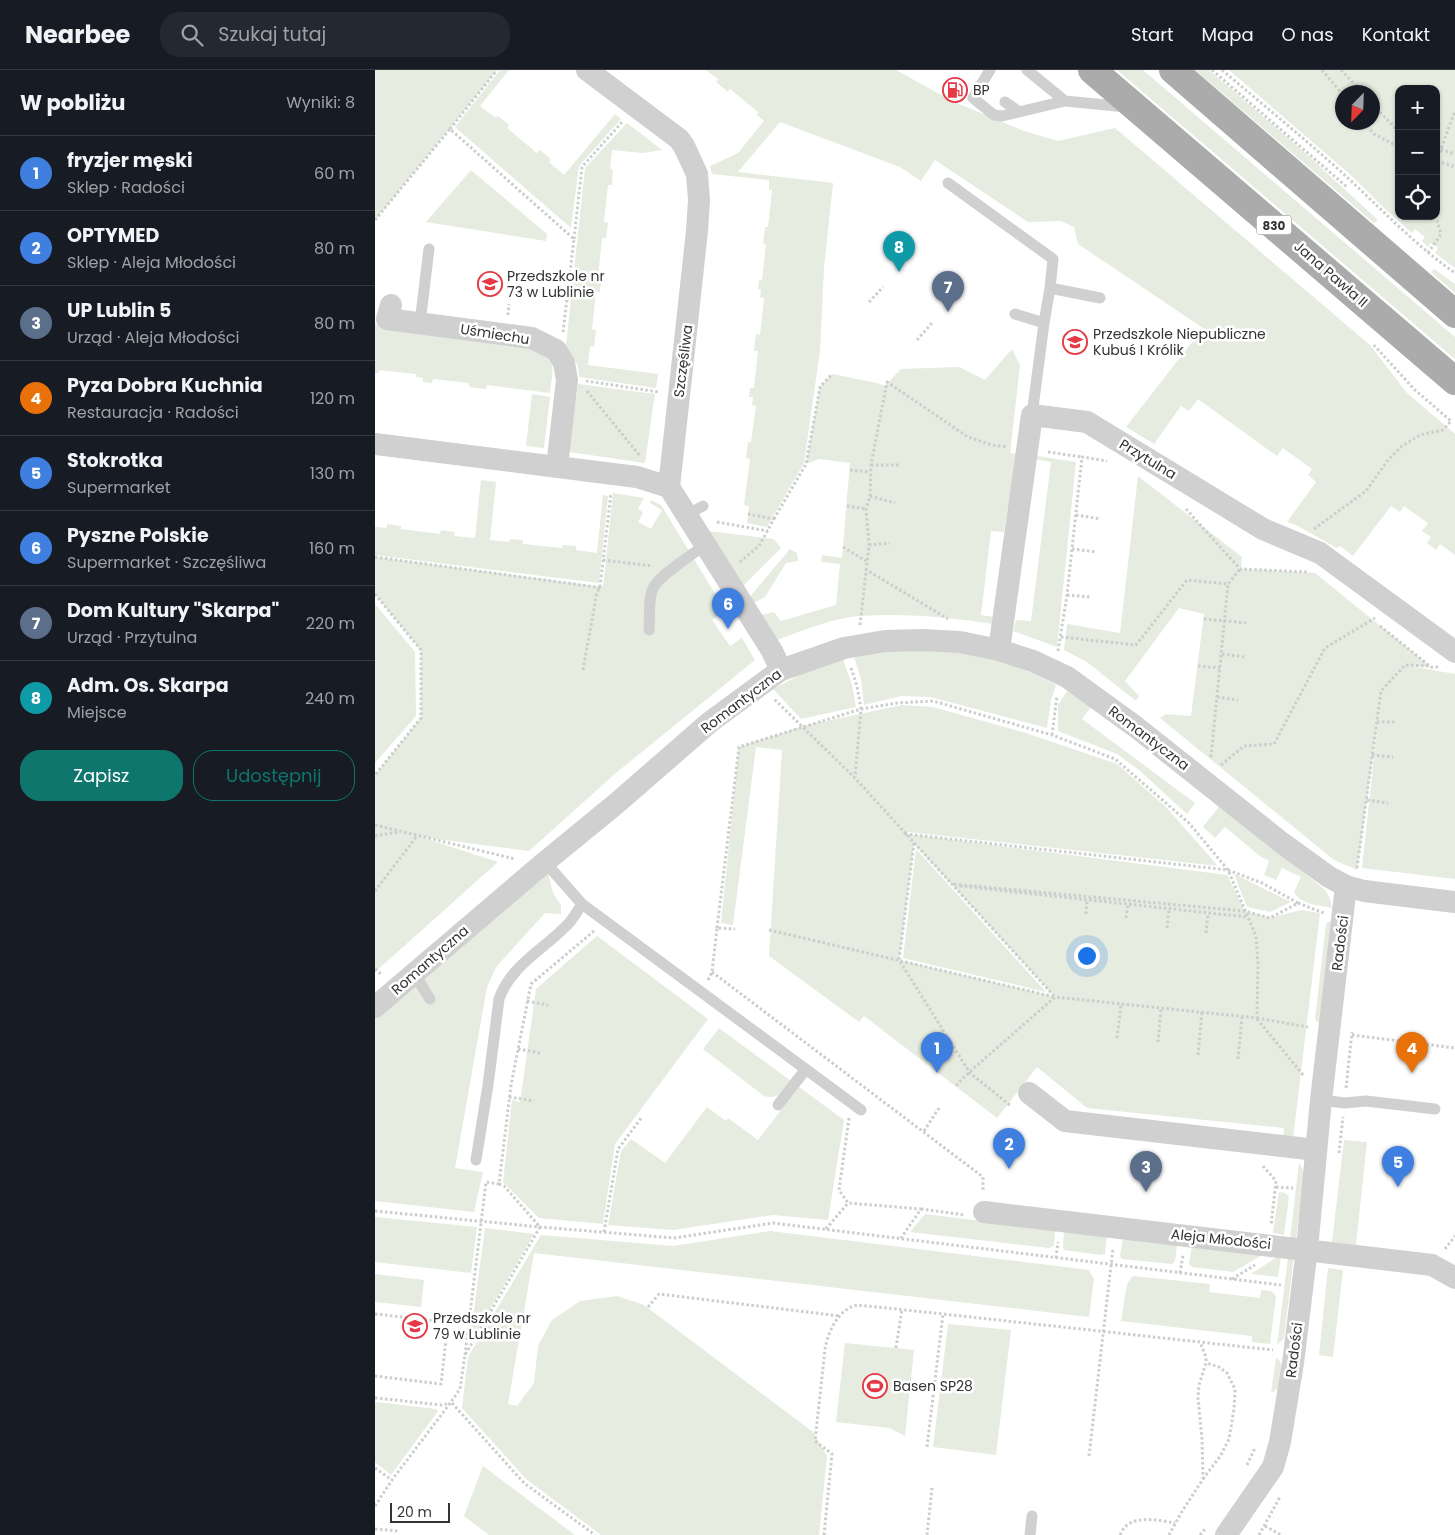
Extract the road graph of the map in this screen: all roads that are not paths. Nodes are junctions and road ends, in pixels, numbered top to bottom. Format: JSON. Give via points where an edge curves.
{"nodes":[{"id":1,"x":587,"y":70,"type":"edge"},
{"id":2,"x":1027,"y":70,"type":"edge"},
{"id":3,"x":1093,"y":70,"type":"edge"},
{"id":4,"x":1173,"y":70,"type":"edge"},
{"id":5,"x":993,"y":72,"type":"edge"},
{"id":6,"x":1065,"y":101,"type":"junction"},
{"id":7,"x":1005,"y":102,"type":"dead end"},
{"id":8,"x":1137,"y":109,"type":"junction"},
{"id":9,"x":1017,"y":112,"type":"junction"},
{"id":10,"x":948,"y":184,"type":"dead end"},
{"id":11,"x":429,"y":249,"type":"dead end"},
{"id":12,"x":1050,"y":288,"type":"junction"},
{"id":13,"x":1100,"y":298,"type":"dead end"},
{"id":14,"x":391,"y":305,"type":"dead end"},
{"id":15,"x":1015,"y":314,"type":"dead end"},
{"id":16,"x":1455,"y":314,"type":"edge"},
{"id":17,"x":422,"y":323,"type":"junction"},
{"id":18,"x":1044,"y":323,"type":"junction"},
{"id":19,"x":1455,"y":381,"type":"edge"},
{"id":20,"x":1032,"y":415,"type":"junction"},
{"id":21,"x":375,"y":444,"type":"edge"},
{"id":22,"x":557,"y":467,"type":"junction"},
{"id":23,"x":669,"y":487,"type":"junction"},
{"id":24,"x":704,"y":545,"type":"junction"},
{"id":25,"x":649,"y":630,"type":"dead end"},
{"id":26,"x":999,"y":650,"type":"junction"},
{"id":27,"x":1449,"y":660,"type":"edge"},
{"id":28,"x":781,"y":670,"type":"junction"},
{"id":29,"x":545,"y":862,"type":"junction"},
{"id":30,"x":1352,"y":878,"type":"junction"},
{"id":31,"x":1455,"y":902,"type":"edge"},
{"id":32,"x":582,"y":904,"type":"junction"},
{"id":33,"x":414,"y":974,"type":"junction"},
{"id":34,"x":430,"y":999,"type":"dead end"},
{"id":35,"x":375,"y":1007,"type":"edge"},
{"id":36,"x":806,"y":1069,"type":"junction"},
{"id":37,"x":1021,"y":1100,"type":"road end"},
{"id":38,"x":1321,"y":1100,"type":"junction"},
{"id":39,"x":778,"y":1105,"type":"dead end"},
{"id":40,"x":1435,"y":1108,"type":"dead end"},
{"id":41,"x":861,"y":1110,"type":"dead end"},
{"id":42,"x":1317,"y":1150,"type":"junction"},
{"id":43,"x":476,"y":1160,"type":"dead end"},
{"id":44,"x":984,"y":1212,"type":"road end"},
{"id":45,"x":1307,"y":1249,"type":"junction"},
{"id":46,"x":1455,"y":1278,"type":"edge"},
{"id":47,"x":1032,"y":1516,"type":"dead end"},
{"id":48,"x":1030,"y":1535,"type":"edge"},
{"id":49,"x":1226,"y":1535,"type":"edge"}],
"edges":[{"from":1,"to":23,"type":"street","name":"Szczęśliwa","via":[[679,139],[697,174],[697,231]]},
{"from":2,"to":6,"type":"lane"},
{"from":3,"to":8,"type":"main road","name":"Jana Pawła II","number":"830"},
{"from":4,"to":16,"type":"main road"},
{"from":5,"to":9,"type":"lane","via":[[973,98],[994,115]]},
{"from":6,"to":8,"type":"lane"},
{"from":6,"to":9,"type":"lane","via":[[1033,104]]},
{"from":7,"to":9,"type":"lane"},
{"from":8,"to":19,"type":"main road","name":"Jana Pawła II","number":"830"},
{"from":10,"to":12,"type":"lane","via":[[1053,259]]},
{"from":11,"to":17,"type":"lane"},
{"from":12,"to":13,"type":"lane"},
{"from":12,"to":18,"type":"lane"},
{"from":14,"to":17,"type":"street","name":"Uśmiechu","via":[[387,319]]},
{"from":15,"to":18,"type":"lane"},
{"from":17,"to":22,"type":"street","name":"Uśmiechu","via":[[532,338],[556,350],[564,363],[567,380]]},
{"from":18,"to":20,"type":"lane"},
{"from":20,"to":26,"type":"street"},
{"from":20,"to":27,"type":"street","name":"Przytulna","via":[[1087,422],[1281,542],[1320,553]]},
{"from":21,"to":22,"type":"street"},
{"from":22,"to":23,"type":"street","via":[[637,477]]},
{"from":23,"to":24,"type":"street","via":[[695,510]]},
{"from":24,"to":25,"type":"lane","via":[[671,569],[652,589]]},
{"from":24,"to":28,"type":"street"},
{"from":26,"to":28,"type":"street","name":"Romantyczna","via":[[960,642],[885,640],[844,648]]},
{"from":26,"to":30,"type":"street","name":"Romantyczna","via":[[1067,677],[1329,877]]},
{"from":28,"to":29,"type":"street","name":"Romantyczna","via":[[710,722]]},
{"from":29,"to":32,"type":"lane"},
{"from":29,"to":33,"type":"street","name":"Romantyczna"},
{"from":30,"to":31,"type":"street","name":"Romantyczna","via":[[1364,891]]},
{"from":30,"to":38,"type":"street","name":"Radości"},
{"from":32,"to":36,"type":"lane"},
{"from":32,"to":43,"type":"lane","via":[[567,925],[514,971],[504,986],[499,999]]},
{"from":33,"to":34,"type":"lane"},
{"from":33,"to":35,"type":"street","name":"Romantyczna"},
{"from":36,"to":39,"type":"lane"},
{"from":36,"to":41,"type":"lane"},
{"from":37,"to":42,"type":"street","via":[[1065,1121]]},
{"from":38,"to":40,"type":"lane"},
{"from":38,"to":42,"type":"street","name":"Radości"},
{"from":42,"to":45,"type":"street","name":"Radości"},
{"from":44,"to":45,"type":"street","name":"Aleja Młodości"},
{"from":45,"to":46,"type":"street","name":"Aleja Młodości","via":[[1432,1265]]},
{"from":45,"to":49,"type":"street","name":"Radości","via":[[1280,1442],[1273,1466]]},
{"from":47,"to":48,"type":"lane"}]}
